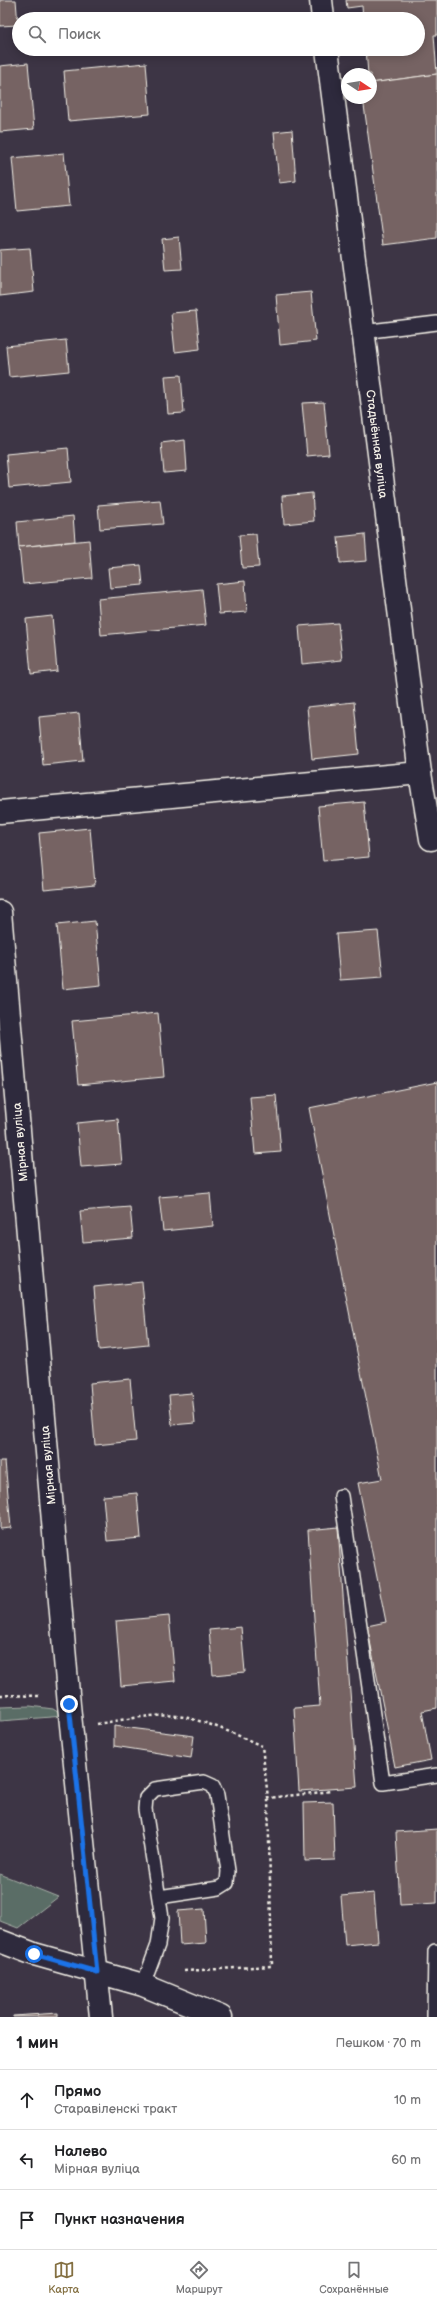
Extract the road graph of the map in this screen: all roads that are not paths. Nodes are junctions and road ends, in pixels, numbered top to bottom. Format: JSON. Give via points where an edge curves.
{"nodes":[{"id":1,"x":321,"y":0,"type":"edge"},
{"id":2,"x":322,"y":12,"type":"edge"},
{"id":3,"x":328,"y":56,"type":"edge"},
{"id":4,"x":437,"y":323,"type":"edge"},
{"id":5,"x":362,"y":332,"type":"junction"},
{"id":6,"x":420,"y":773,"type":"junction"},
{"id":7,"x":0,"y":812,"type":"edge"},
{"id":8,"x":434,"y":841,"type":"edge"},
{"id":9,"x":0,"y":912,"type":"edge"},
{"id":10,"x":341,"y":1496,"type":"dead end"},
{"id":11,"x":437,"y":1775,"type":"edge"},
{"id":12,"x":159,"y":1897,"type":"junction"},
{"id":13,"x":0,"y":1941,"type":"edge"},
{"id":14,"x":435,"y":1951,"type":"dead end"},
{"id":15,"x":97,"y":1972,"type":"junction"},
{"id":16,"x":146,"y":1979,"type":"junction"},
{"id":17,"x":100,"y":2017,"type":"edge"},
{"id":18,"x":222,"y":2017,"type":"edge"},
{"id":19,"x":434,"y":2017,"type":"edge"}],
"edges":[{"from":1,"to":2,"type":"street"},
{"from":3,"to":5,"type":"street","name":"Стадыённая вуліца"},
{"from":4,"to":5,"type":"lane"},
{"from":5,"to":6,"type":"street","name":"Стадыённая вуліца"},
{"from":6,"to":7,"type":"street"},
{"from":6,"to":8,"type":"street","name":"Стадыённая вуліца"},
{"from":9,"to":15,"type":"street","name":"Мірная вуліца","via":[[69,1704]]},
{"from":10,"to":11,"type":"lane","via":[[383,1783]]},
{"from":12,"to":12,"type":"lane","via":[[145,1809],[146,1798],[155,1789],[204,1782],[213,1786],[218,1795],[228,1871],[227,1883],[219,1888]]},
{"from":12,"to":16,"type":"lane","via":[[162,1918],[158,1945]]},
{"from":13,"to":15,"type":"street","via":[[34,1954]]},
{"from":14,"to":19,"type":"lane"},
{"from":15,"to":16,"type":"street"},
{"from":15,"to":17,"type":"street","name":"Мірная вуліца"},
{"from":16,"to":18,"type":"street"}]}
